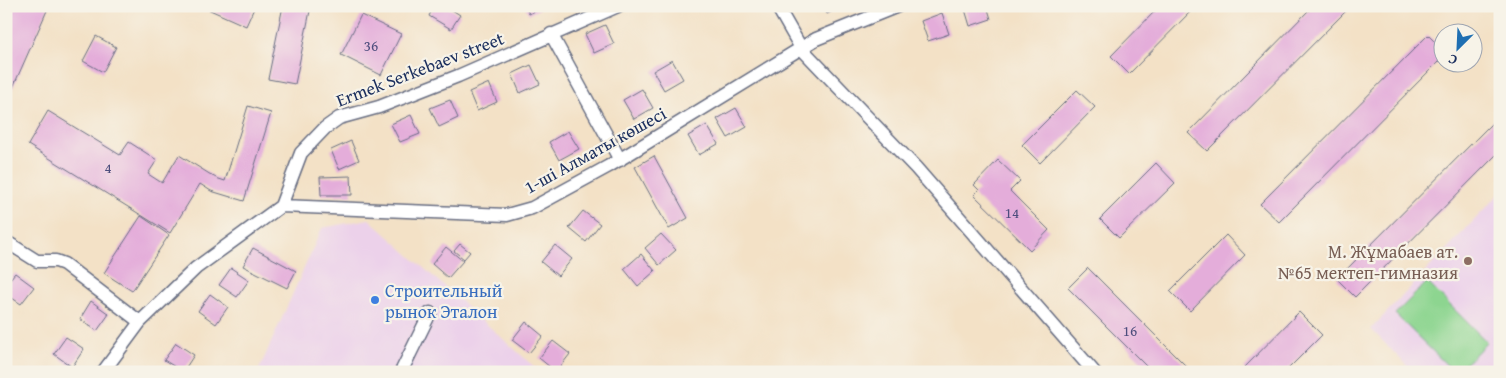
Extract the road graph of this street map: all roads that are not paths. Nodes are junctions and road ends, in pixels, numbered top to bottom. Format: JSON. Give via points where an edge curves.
{"nodes":[{"id":1,"x":618,"y":6,"type":"edge"},
{"id":2,"x":777,"y":6,"type":"edge"},
{"id":3,"x":898,"y":6,"type":"edge"},
{"id":4,"x":551,"y":34,"type":"junction"},
{"id":5,"x":801,"y":48,"type":"junction"},
{"id":6,"x":620,"y":160,"type":"junction"},
{"id":7,"x":281,"y":206,"type":"junction"},
{"id":8,"x":8,"y":244,"type":"edge"},
{"id":9,"x":430,"y":313,"type":"dead end"},
{"id":10,"x":140,"y":322,"type":"junction"},
{"id":11,"x":103,"y":372,"type":"edge"},
{"id":12,"x":401,"y":372,"type":"edge"},
{"id":13,"x":1094,"y":372,"type":"edge"}],
"edges":[{"from":1,"to":4,"type":"street","name":"Ermek Serkebaev street"},
{"from":2,"to":5,"type":"street"},
{"from":3,"to":5,"type":"street","name":"1-ші Алматы көшесі","via":[[816,38]]},
{"from":4,"to":6,"type":"street"},
{"from":4,"to":7,"type":"street","name":"Ermek Serkebaev street","via":[[379,107],[339,118],[301,153]]},
{"from":5,"to":6,"type":"street","name":"1-ші Алматы көшесі"},
{"from":5,"to":13,"type":"street","via":[[916,168]]},
{"from":6,"to":7,"type":"street","name":"1-ші Алматы көшесі","via":[[532,208],[506,215]]},
{"from":7,"to":10,"type":"street","via":[[196,268]]},
{"from":8,"to":10,"type":"street","via":[[38,261],[64,264]]},
{"from":9,"to":12,"type":"street"},
{"from":10,"to":11,"type":"street"}]}
